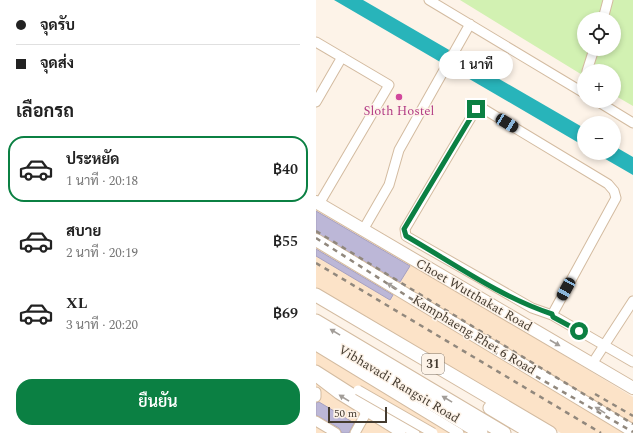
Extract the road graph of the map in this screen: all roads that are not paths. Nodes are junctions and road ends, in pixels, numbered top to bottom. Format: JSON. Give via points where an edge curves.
{"nodes":[{"id":1,"x":429,"y":0,"type":"edge"},
{"id":2,"x":608,"y":0,"type":"edge"},
{"id":3,"x":446,"y":4,"type":"edge"},
{"id":4,"x":605,"y":12,"type":"edge"},
{"id":5,"x":470,"y":24,"type":"junction"},
{"id":6,"x":316,"y":42,"type":"edge"},
{"id":7,"x":342,"y":57,"type":"junction"},
{"id":8,"x":577,"y":89,"type":"edge"},
{"id":9,"x":316,"y":102,"type":"edge"},
{"id":10,"x":608,"y":108,"type":"edge"},
{"id":11,"x":633,"y":123,"type":"edge"},
{"id":12,"x":317,"y":203,"type":"edge"},
{"id":13,"x":363,"y":230,"type":"junction"},
{"id":14,"x":316,"y":240,"type":"edge"},
{"id":15,"x":316,"y":295,"type":"edge"},
{"id":16,"x":633,"y":301,"type":"edge"},
{"id":17,"x":316,"y":305,"type":"edge"},
{"id":18,"x":552,"y":314,"type":"junction"},
{"id":19,"x":316,"y":321,"type":"edge"},
{"id":20,"x":316,"y":335,"type":"edge"},
{"id":21,"x":316,"y":346,"type":"edge"},
{"id":22,"x":605,"y":346,"type":"junction"},
{"id":23,"x":633,"y":362,"type":"edge"},
{"id":24,"x":316,"y":364,"type":"edge"},
{"id":25,"x":592,"y":364,"type":"junction"},
{"id":26,"x":316,"y":368,"type":"edge"},
{"id":27,"x":326,"y":369,"type":"junction"},
{"id":28,"x":316,"y":377,"type":"edge"},
{"id":29,"x":633,"y":388,"type":"edge"},
{"id":30,"x":316,"y":392,"type":"edge"},
{"id":31,"x":406,"y":396,"type":"junction"},
{"id":32,"x":316,"y":397,"type":"edge"},
{"id":33,"x":364,"y":410,"type":"junction"},
{"id":34,"x":421,"y":411,"type":"junction"},
{"id":35,"x":375,"y":416,"type":"junction"},
{"id":36,"x":316,"y":421,"type":"edge"},
{"id":37,"x":402,"y":428,"type":"edge"},
{"id":38,"x":358,"y":430,"type":"edge"},
{"id":39,"x":633,"y":430,"type":"edge"},
{"id":40,"x":336,"y":433,"type":"edge"},
{"id":41,"x":415,"y":433,"type":"edge"},
{"id":42,"x":434,"y":433,"type":"edge"},
{"id":43,"x":459,"y":433,"type":"edge"},
{"id":44,"x":481,"y":433,"type":"edge"},
{"id":45,"x":504,"y":433,"type":"edge"},
{"id":46,"x":532,"y":433,"type":"edge"},
{"id":47,"x":550,"y":433,"type":"edge"}],
"edges":[{"from":1,"to":3,"type":"street"},
{"from":2,"to":4,"type":"street"},
{"from":3,"to":5,"type":"street"},
{"from":5,"to":8,"type":"street"},
{"from":5,"to":13,"type":"street","via":[[399,150],[388,185]]},
{"from":6,"to":7,"type":"street"},
{"from":7,"to":9,"type":"street"},
{"from":7,"to":12,"type":"street","via":[[389,86]]},
{"from":10,"to":11,"type":"street"},
{"from":12,"to":13,"type":"main road","name":"Choet Wutthakat Road"},
{"from":13,"to":25,"type":"main road","name":"Choet Wutthakat Road","one_way":true},
{"from":39,"to":14,"type":"main road","name":"Kamphaeng Phet 6 Road","one_way":true},
{"from":15,"to":47,"type":"highway","number":"31"},
{"from":16,"to":22,"type":"street"},
{"from":17,"to":46,"type":"highway","number":"31"},
{"from":18,"to":18,"type":"street","via":[[616,198],[614,191],[608,184],[482,108],[476,109],[404,229],[406,236],[532,308]]},
{"from":18,"to":22,"type":"street","via":[[553,317]]},
{"from":45,"to":19,"type":"highway","number":"31","one_way":true},
{"from":20,"to":31,"type":"highway","name":"Vibhavadi Rangsit Road"},
{"from":21,"to":31,"type":"street"},
{"from":22,"to":23,"type":"street"},
{"from":22,"to":25,"type":"street"},
{"from":24,"to":27,"type":"street"},
{"from":25,"to":29,"type":"main road","name":"Choet Wutthakat Road"},
{"from":26,"to":27,"type":"street"},
{"from":26,"to":37,"type":"street"},
{"from":27,"to":42,"type":"street","bridge":true},
{"from":33,"to":28,"type":"street","one_way":true},
{"from":30,"to":32,"type":"street"},
{"from":31,"to":34,"type":"street"},
{"from":31,"to":37,"type":"street","via":[[408,415]]},
{"from":31,"to":44,"type":"highway","name":"Vibhavadi Rangsit Road"},
{"from":33,"to":35,"type":"street"},
{"from":33,"to":38,"type":"street","via":[[365,415]]},
{"from":34,"to":42,"type":"street"},
{"from":34,"to":43,"type":"street"},
{"from":35,"to":37,"type":"street"},
{"from":35,"to":38,"type":"street","via":[[369,418]]},
{"from":36,"to":40,"type":"street"},
{"from":37,"to":41,"type":"street"}]}
